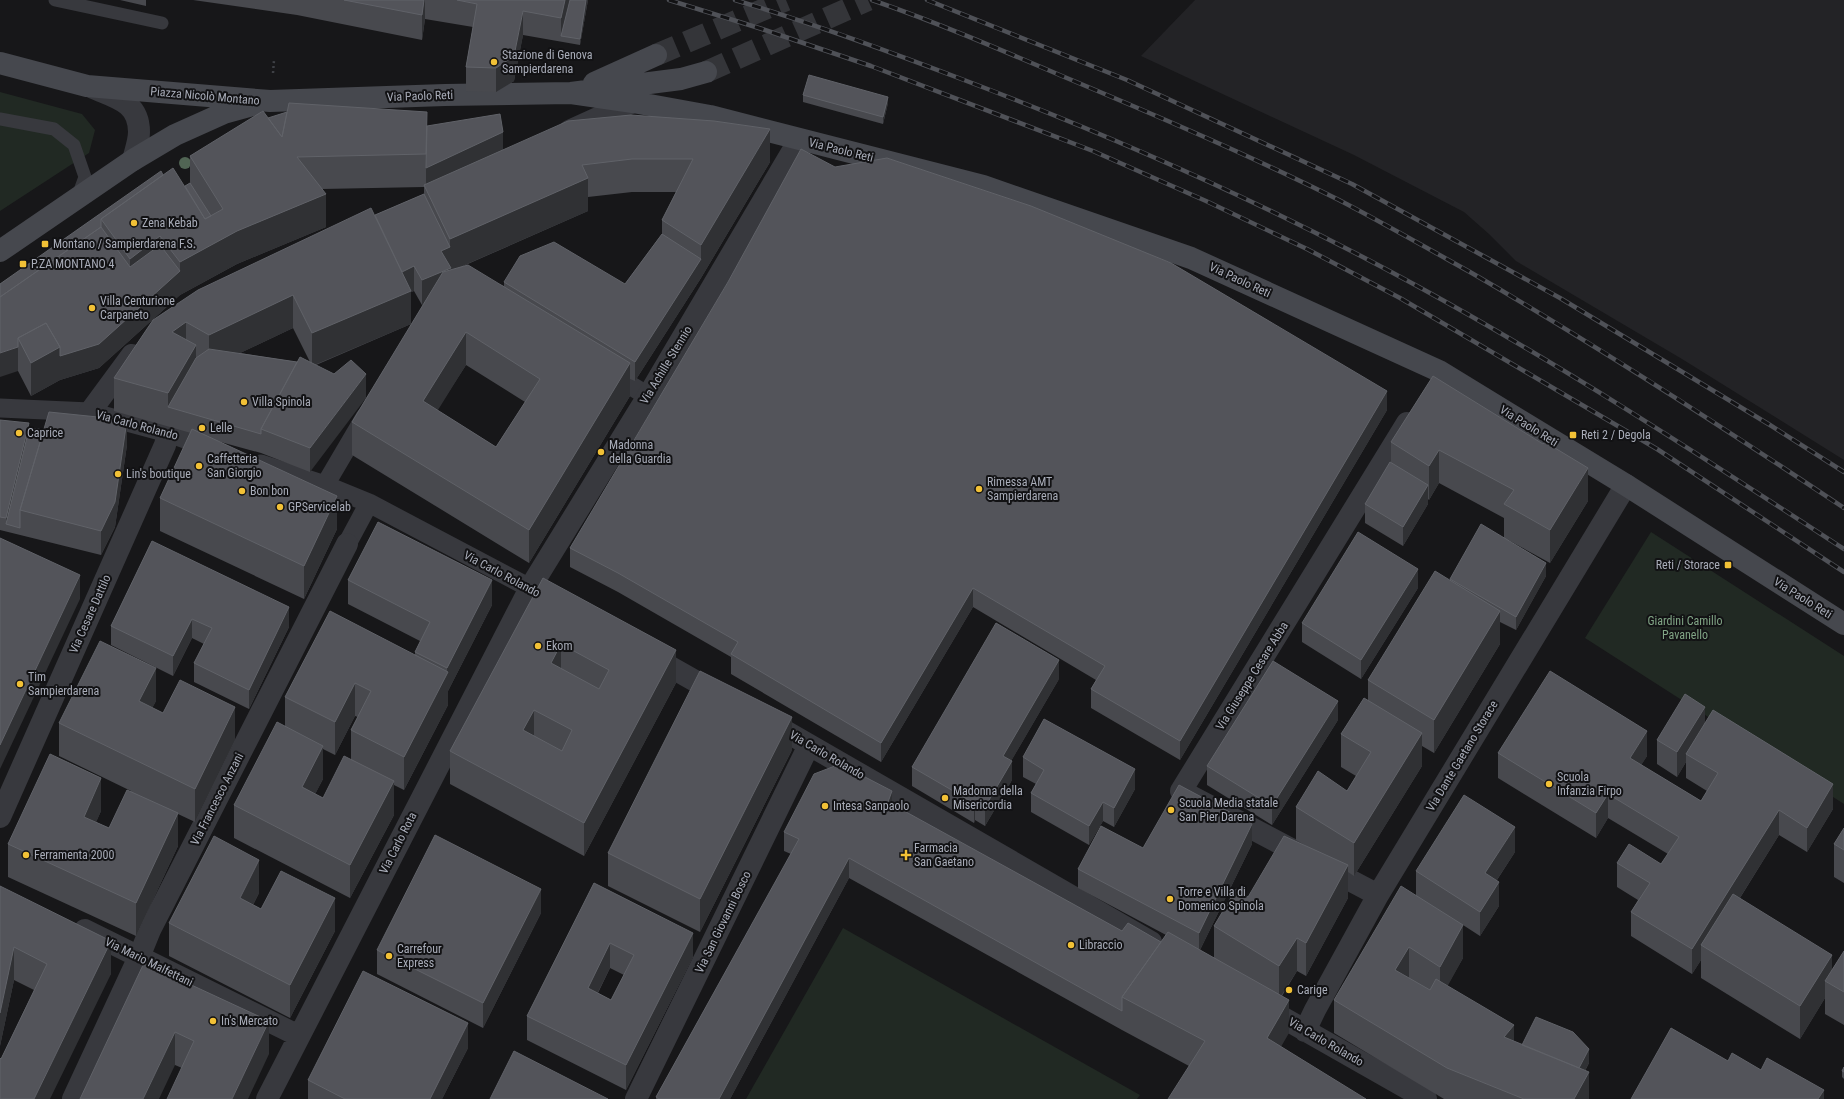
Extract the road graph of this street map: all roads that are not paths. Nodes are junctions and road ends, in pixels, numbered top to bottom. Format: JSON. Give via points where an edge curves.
{"nodes":[{"id":1,"x":55,"y":0,"type":"edge"},
{"id":2,"x":162,"y":23,"type":"dead end"},
{"id":3,"x":656,"y":55,"type":"tunnel mouth"},
{"id":4,"x":0,"y":63,"type":"edge"},
{"id":5,"x":706,"y":72,"type":"tunnel mouth"},
{"id":6,"x":87,"y":86,"type":"junction"},
{"id":7,"x":571,"y":93,"type":"junction"},
{"id":8,"x":270,"y":101,"type":"junction"},
{"id":9,"x":633,"y":102,"type":"junction"},
{"id":10,"x":0,"y":119,"type":"edge"},
{"id":11,"x":799,"y":140,"type":"junction"},
{"id":12,"x":548,"y":141,"type":"edge"},
{"id":13,"x":133,"y":160,"type":"junction"},
{"id":14,"x":76,"y":200,"type":"junction"},
{"id":15,"x":0,"y":251,"type":"edge"},
{"id":16,"x":149,"y":339,"type":"edge"},
{"id":17,"x":595,"y":365,"type":"edge"},
{"id":18,"x":648,"y":396,"type":"junction"},
{"id":19,"x":373,"y":402,"type":"edge"},
{"id":20,"x":1418,"y":406,"type":"edge"},
{"id":21,"x":0,"y":408,"type":"edge"},
{"id":22,"x":90,"y":412,"type":"junction"},
{"id":23,"x":168,"y":433,"type":"junction"},
{"id":24,"x":325,"y":485,"type":"junction"},
{"id":25,"x":1626,"y":485,"type":"junction"},
{"id":26,"x":369,"y":503,"type":"junction"},
{"id":27,"x":347,"y":544,"type":"joint"},
{"id":28,"x":530,"y":588,"type":"junction"},
{"id":29,"x":550,"y":600,"type":"edge"},
{"id":30,"x":1844,"y":624,"type":"edge"},
{"id":31,"x":632,"y":645,"type":"edge"},
{"id":32,"x":809,"y":745,"type":"junction"},
{"id":33,"x":0,"y":817,"type":"edge"},
{"id":34,"x":1378,"y":895,"type":"junction"},
{"id":35,"x":69,"y":922,"type":"edge"},
{"id":36,"x":1168,"y":951,"type":"edge"},
{"id":37,"x":139,"y":957,"type":"junction"},
{"id":38,"x":1243,"y":995,"type":"edge"},
{"id":39,"x":1305,"y":1031,"type":"junction"},
{"id":40,"x":299,"y":1036,"type":"junction"},
{"id":41,"x":73,"y":1099,"type":"edge"},
{"id":42,"x":266,"y":1099,"type":"edge"},
{"id":43,"x":636,"y":1099,"type":"edge"},
{"id":44,"x":1426,"y":1099,"type":"edge"}],
"edges":[{"from":1,"to":2,"type":"lane"},
{"from":3,"to":7,"type":"main road"},
{"from":4,"to":6,"type":"main road","name":"Piazza Nicolò Montano"},
{"from":5,"to":7,"type":"main road","name":"Via Paolo Reti","via":[[681,79]]},
{"from":6,"to":8,"type":"main road","name":"Piazza Nicolò Montano"},
{"from":6,"to":13,"type":"street","name":"Piazza Nicolò Montano","via":[[123,101],[136,113],[139,133]]},
{"from":7,"to":8,"type":"main road","name":"Via Paolo Reti"},
{"from":7,"to":9,"type":"main road","name":"Via Paolo Reti"},
{"from":8,"to":13,"type":"main road","name":"Piazza Nicolò Montano","via":[[224,113],[175,135]]},
{"from":9,"to":11,"type":"main road","name":"Via Paolo Reti","via":[[710,116]]},
{"from":9,"to":12,"type":"street"},
{"from":10,"to":14,"type":"lane","via":[[54,129],[74,145],[85,177]]},
{"from":11,"to":18,"type":"street","name":"Via Achille Stennio"},
{"from":11,"to":25,"type":"main road","name":"Via Paolo Reti","via":[[983,186],[1191,258],[1434,379]]},
{"from":13,"to":14,"type":"main road","name":"Piazza Nicolò Montano"},
{"from":14,"to":15,"type":"main road","name":"Piazza Nicolò Montano"},
{"from":16,"to":22,"type":"street","via":[[137,348]]},
{"from":17,"to":18,"type":"street"},
{"from":18,"to":28,"type":"street","name":"Via Achille Stennio"},
{"from":19,"to":24,"type":"street"},
{"from":20,"to":34,"type":"street","name":"Via Giuseppe Cesare Abba","via":[[1181,791]]},
{"from":21,"to":22,"type":"street","name":"Via Carlo Rolando"},
{"from":22,"to":23,"type":"street","name":"Via Carlo Rolando"},
{"from":23,"to":24,"type":"street","name":"Via Carlo Rolando"},
{"from":23,"to":33,"type":"street","name":"Via Cesare Dattilo","via":[[165,445]]},
{"from":24,"to":26,"type":"street","name":"Via Carlo Rolando"},
{"from":25,"to":30,"type":"main road","name":"Via Paolo Reti"},
{"from":25,"to":34,"type":"street","name":"Via Dante Gaetano Storace"},
{"from":26,"to":27,"type":"street","name":"Via Francesco Anzani"},
{"from":26,"to":28,"type":"street","name":"Via Carlo Rolando"},
{"from":27,"to":37,"type":"street","name":"Via Francesco Anzani","via":[[150,930]]},
{"from":28,"to":29,"type":"street","name":"Via Carlo Rolando"},
{"from":28,"to":40,"type":"street","name":"Via Carlo Rota"},
{"from":31,"to":32,"type":"street","name":"Via Carlo Rolando"},
{"from":32,"to":36,"type":"street","name":"Via Carlo Rolando"},
{"from":32,"to":43,"type":"street","name":"Via San Giovanni Bosco"},
{"from":34,"to":39,"type":"street","name":"Via Dante Gaetano Storace"},
{"from":35,"to":37,"type":"street","name":"Via Mario Malfettani"},
{"from":37,"to":40,"type":"street","name":"Via Mario Malfettani"},
{"from":37,"to":41,"type":"street","name":"Via Francesco Anzani"},
{"from":38,"to":39,"type":"street","name":"Via Carlo Rolando"},
{"from":39,"to":44,"type":"street","name":"Via Carlo Rolando"},
{"from":40,"to":42,"type":"street","name":"Via Carlo Rota"}]}
